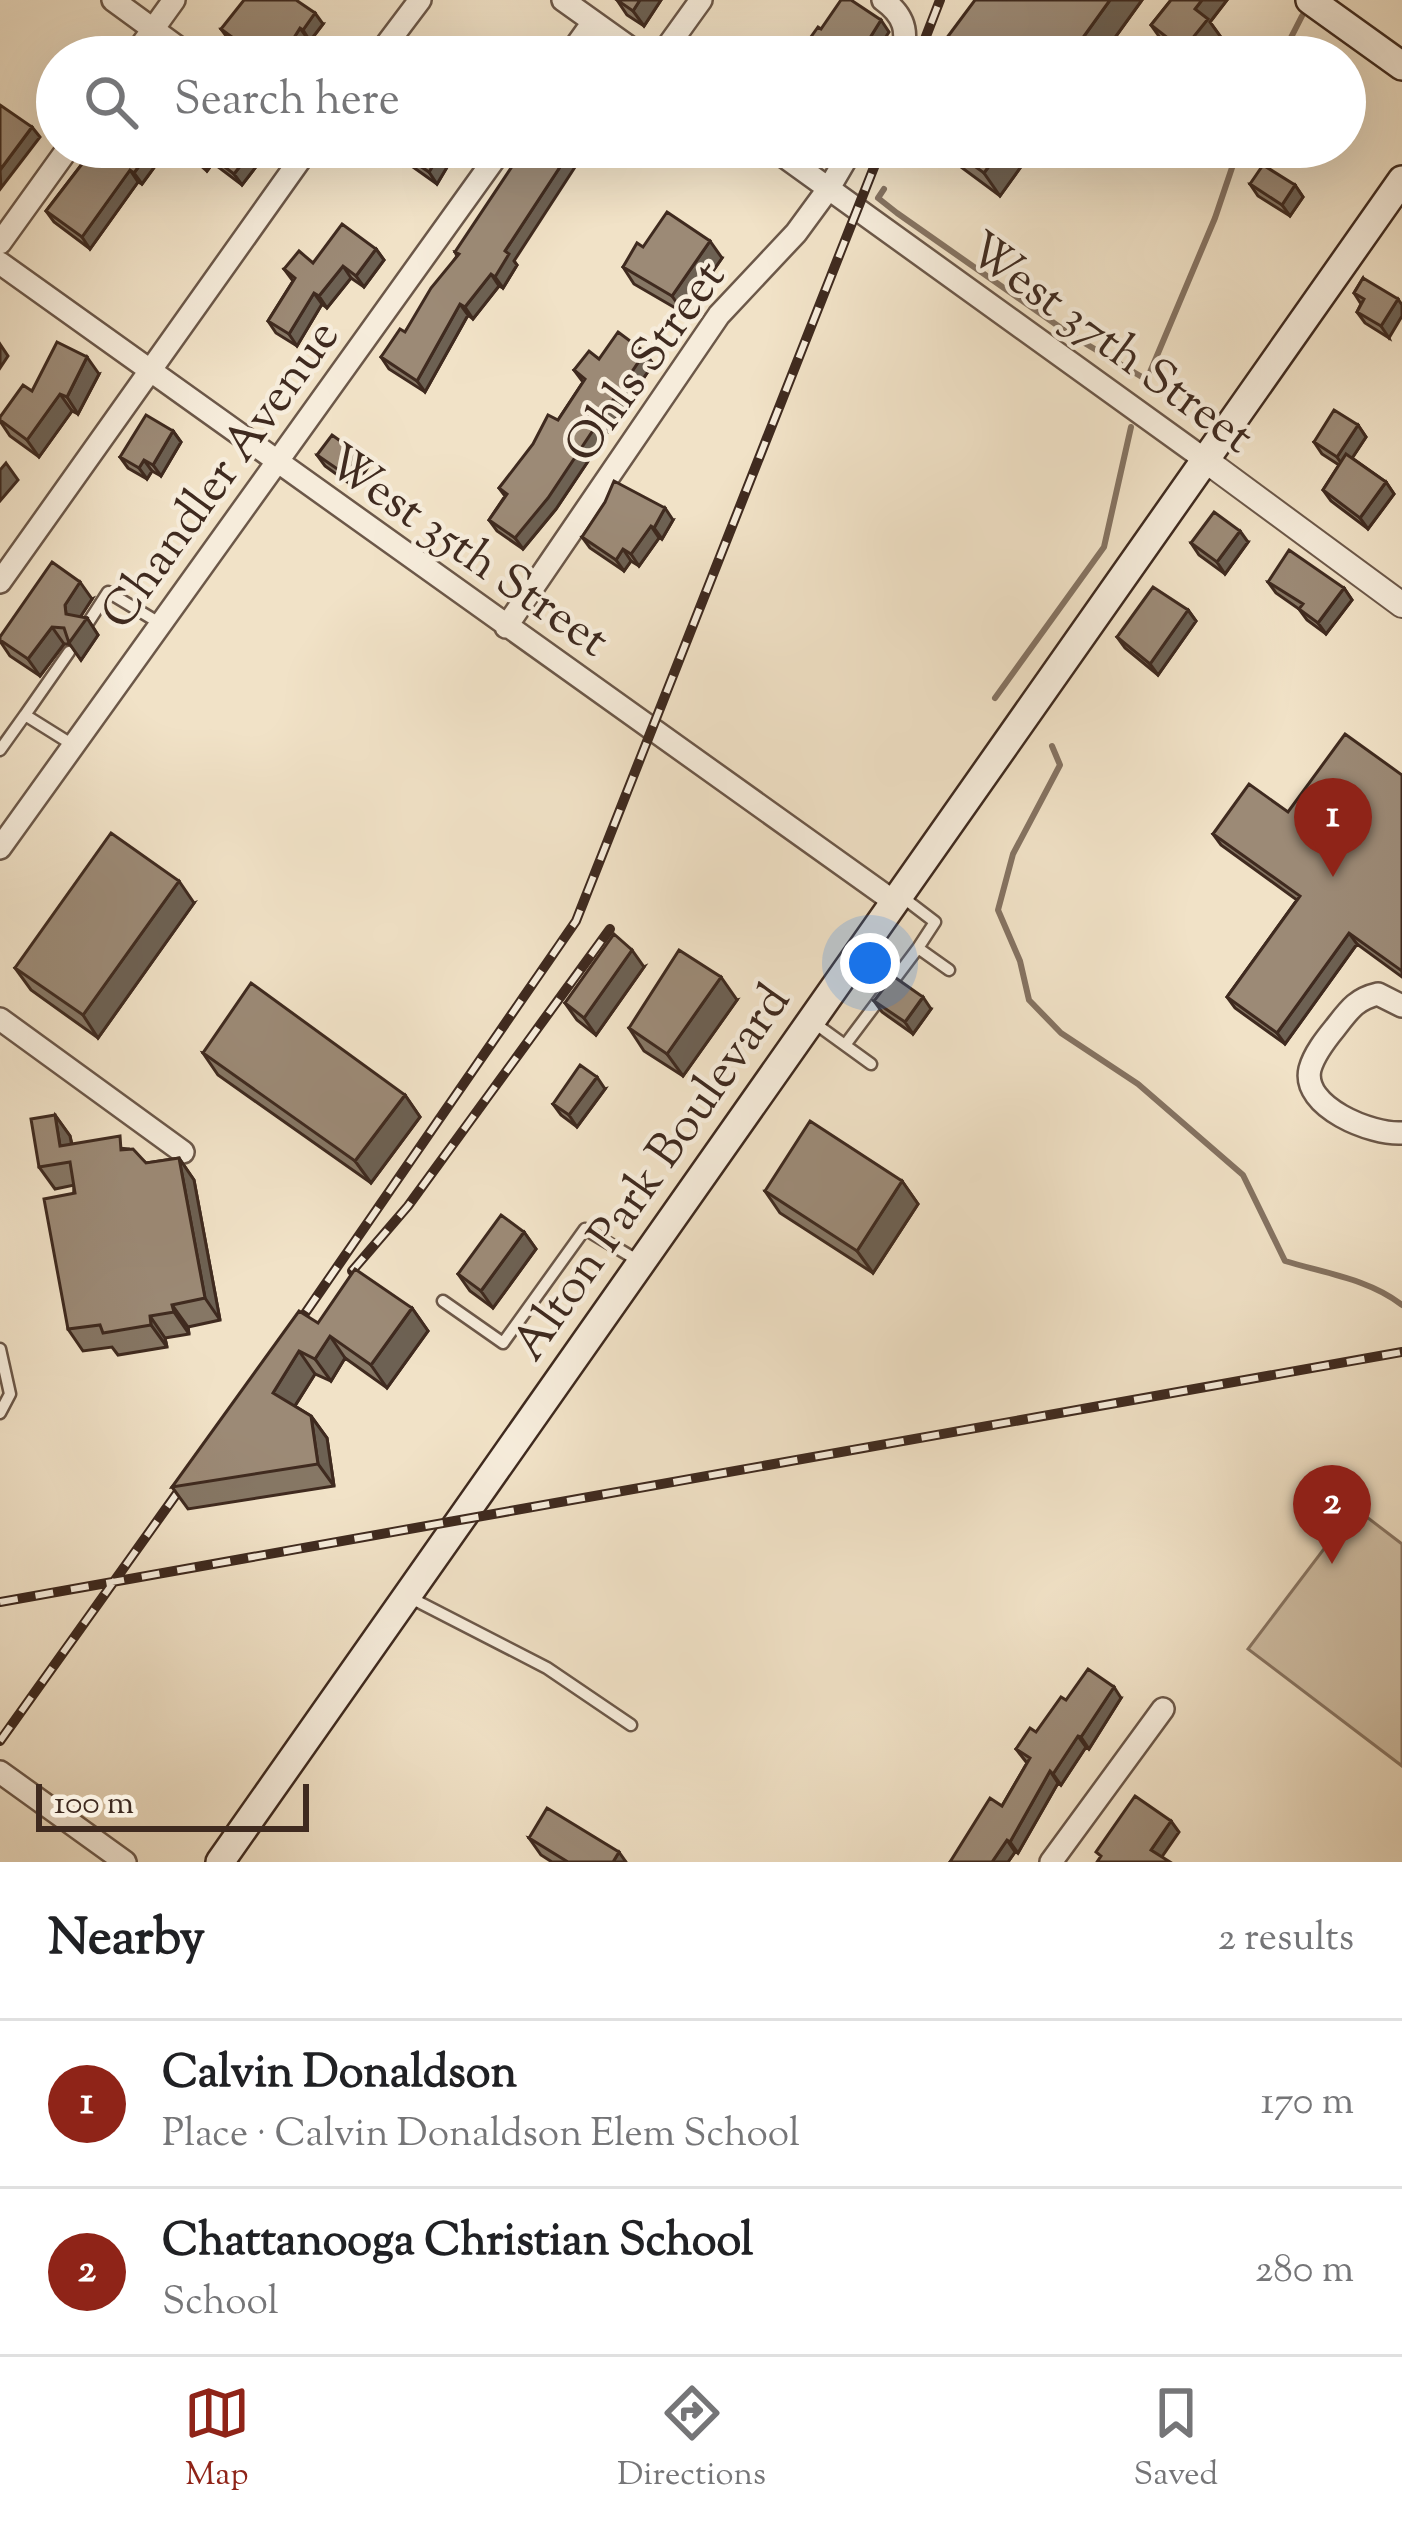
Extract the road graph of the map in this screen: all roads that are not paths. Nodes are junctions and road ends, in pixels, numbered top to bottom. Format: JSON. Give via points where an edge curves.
{"nodes":[{"id":1,"x":112,"y":0,"type":"edge"},
{"id":2,"x":174,"y":0,"type":"edge"},
{"id":3,"x":421,"y":0,"type":"edge"},
{"id":4,"x":562,"y":0,"type":"edge"},
{"id":5,"x":701,"y":0,"type":"edge"},
{"id":6,"x":1310,"y":0,"type":"edge"},
{"id":7,"x":593,"y":22,"type":"junction"},
{"id":8,"x":153,"y":29,"type":"junction"},
{"id":9,"x":148,"y":36,"type":"edge"},
{"id":10,"x":162,"y":36,"type":"edge"},
{"id":11,"x":393,"y":36,"type":"edge"},
{"id":12,"x":583,"y":36,"type":"edge"},
{"id":13,"x":613,"y":36,"type":"edge"},
{"id":14,"x":675,"y":36,"type":"edge"},
{"id":15,"x":1360,"y":36,"type":"edge"},
{"id":16,"x":1366,"y":40,"type":"edge"},
{"id":17,"x":1402,"y":66,"type":"edge"},
{"id":18,"x":54,"y":168,"type":"edge"},
{"id":19,"x":294,"y":168,"type":"edge"},
{"id":20,"x":488,"y":168,"type":"edge"},
{"id":21,"x":801,"y":168,"type":"edge"},
{"id":22,"x":841,"y":168,"type":"edge"},
{"id":23,"x":1402,"y":180,"type":"edge"},
{"id":24,"x":830,"y":188,"type":"junction"},
{"id":25,"x":0,"y":243,"type":"edge"},
{"id":26,"x":0,"y":263,"type":"edge"},
{"id":27,"x":149,"y":371,"type":"junction"},
{"id":28,"x":1204,"y":459,"type":"junction"},
{"id":29,"x":276,"y":464,"type":"junction"},
{"id":30,"x":4,"y":567,"type":"edge"},
{"id":31,"x":1402,"y":605,"type":"edge"},
{"id":32,"x":160,"y":624,"type":"junction"},
{"id":33,"x":86,"y":626,"type":"edge"},
{"id":34,"x":506,"y":627,"type":"junction"},
{"id":35,"x":68,"y":652,"type":"edge"},
{"id":36,"x":25,"y":715,"type":"junction"},
{"id":37,"x":74,"y":746,"type":"junction"},
{"id":38,"x":0,"y":750,"type":"edge"},
{"id":39,"x":0,"y":848,"type":"edge"},
{"id":40,"x":896,"y":897,"type":"junction"},
{"id":41,"x":918,"y":948,"type":"junction"},
{"id":42,"x":949,"y":970,"type":"dead end"},
{"id":43,"x":1402,"y":1006,"type":"edge"},
{"id":44,"x":0,"y":1019,"type":"edge"},
{"id":45,"x":811,"y":1020,"type":"junction"},
{"id":46,"x":845,"y":1045,"type":"junction"},
{"id":47,"x":871,"y":1064,"type":"dead end"},
{"id":48,"x":1402,"y":1133,"type":"edge"},
{"id":49,"x":183,"y":1152,"type":"dead end"},
{"id":50,"x":640,"y":1262,"type":"junction"},
{"id":51,"x":442,"y":1301,"type":"dead end"},
{"id":52,"x":0,"y":1349,"type":"edge"},
{"id":53,"x":0,"y":1413,"type":"edge"},
{"id":54,"x":406,"y":1596,"type":"junction"},
{"id":55,"x":1163,"y":1709,"type":"dead end"},
{"id":56,"x":631,"y":1725,"type":"dead end"},
{"id":57,"x":0,"y":1772,"type":"edge"},
{"id":58,"x":125,"y":1862,"type":"edge"},
{"id":59,"x":220,"y":1862,"type":"edge"},
{"id":60,"x":1051,"y":1862,"type":"edge"}],
"edges":[{"from":1,"to":8,"type":"street"},
{"from":2,"to":8,"type":"street"},
{"from":3,"to":11,"type":"street"},
{"from":4,"to":7,"type":"street"},
{"from":5,"to":14,"type":"street"},
{"from":6,"to":15,"type":"main road"},
{"from":7,"to":12,"type":"street"},
{"from":7,"to":13,"type":"street"},
{"from":8,"to":9,"type":"street"},
{"from":8,"to":10,"type":"street"},
{"from":16,"to":17,"type":"main road"},
{"from":18,"to":25,"type":"street"},
{"from":19,"to":27,"type":"street"},
{"from":20,"to":29,"type":"street","name":"Chandler Avenue"},
{"from":21,"to":24,"type":"street","name":"West 37th Street"},
{"from":22,"to":24,"type":"street","name":"Ohls Street"},
{"from":23,"to":28,"type":"main road","name":"Alton Park Boulevard"},
{"from":24,"to":28,"type":"street","name":"West 37th Street"},
{"from":24,"to":34,"type":"street","name":"Ohls Street","via":[[719,315]]},
{"from":26,"to":27,"type":"street","name":"West 35th Street"},
{"from":27,"to":29,"type":"street","name":"West 35th Street"},
{"from":27,"to":30,"type":"street"},
{"from":28,"to":31,"type":"street","name":"West 37th Street"},
{"from":28,"to":40,"type":"main road","name":"Alton Park Boulevard"},
{"from":29,"to":32,"type":"street","name":"Chandler Avenue"},
{"from":29,"to":34,"type":"street","name":"West 35th Street"},
{"from":32,"to":33,"type":"lane","via":[[108,592]]},
{"from":32,"to":37,"type":"street","name":"Chandler Avenue"},
{"from":34,"to":40,"type":"street","name":"West 35th Street"},
{"from":35,"to":36,"type":"lane"},
{"from":36,"to":37,"type":"lane"},
{"from":36,"to":38,"type":"lane"},
{"from":37,"to":39,"type":"street","name":"Chandler Avenue"},
{"from":40,"to":41,"type":"lane","via":[[935,922]]},
{"from":40,"to":45,"type":"main road","name":"Alton Park Boulevard"},
{"from":41,"to":42,"type":"lane"},
{"from":41,"to":46,"type":"lane"},
{"from":43,"to":48,"type":"street","via":[[1378,994],[1358,999],[1309,1071],[1313,1091],[1335,1111],[1360,1127]]},
{"from":44,"to":49,"type":"street"},
{"from":45,"to":46,"type":"lane"},
{"from":45,"to":50,"type":"main road","name":"Alton Park Boulevard"},
{"from":46,"to":47,"type":"lane"},
{"from":50,"to":51,"type":"lane","via":[[586,1229],[503,1343]]},
{"from":50,"to":54,"type":"main road","name":"Alton Park Boulevard"},
{"from":52,"to":53,"type":"lane","via":[[10,1394]]},
{"from":54,"to":56,"type":"lane","via":[[547,1668]]},
{"from":54,"to":59,"type":"main road","name":"Alton Park Boulevard"},
{"from":55,"to":60,"type":"street"},
{"from":57,"to":58,"type":"street"}]}
